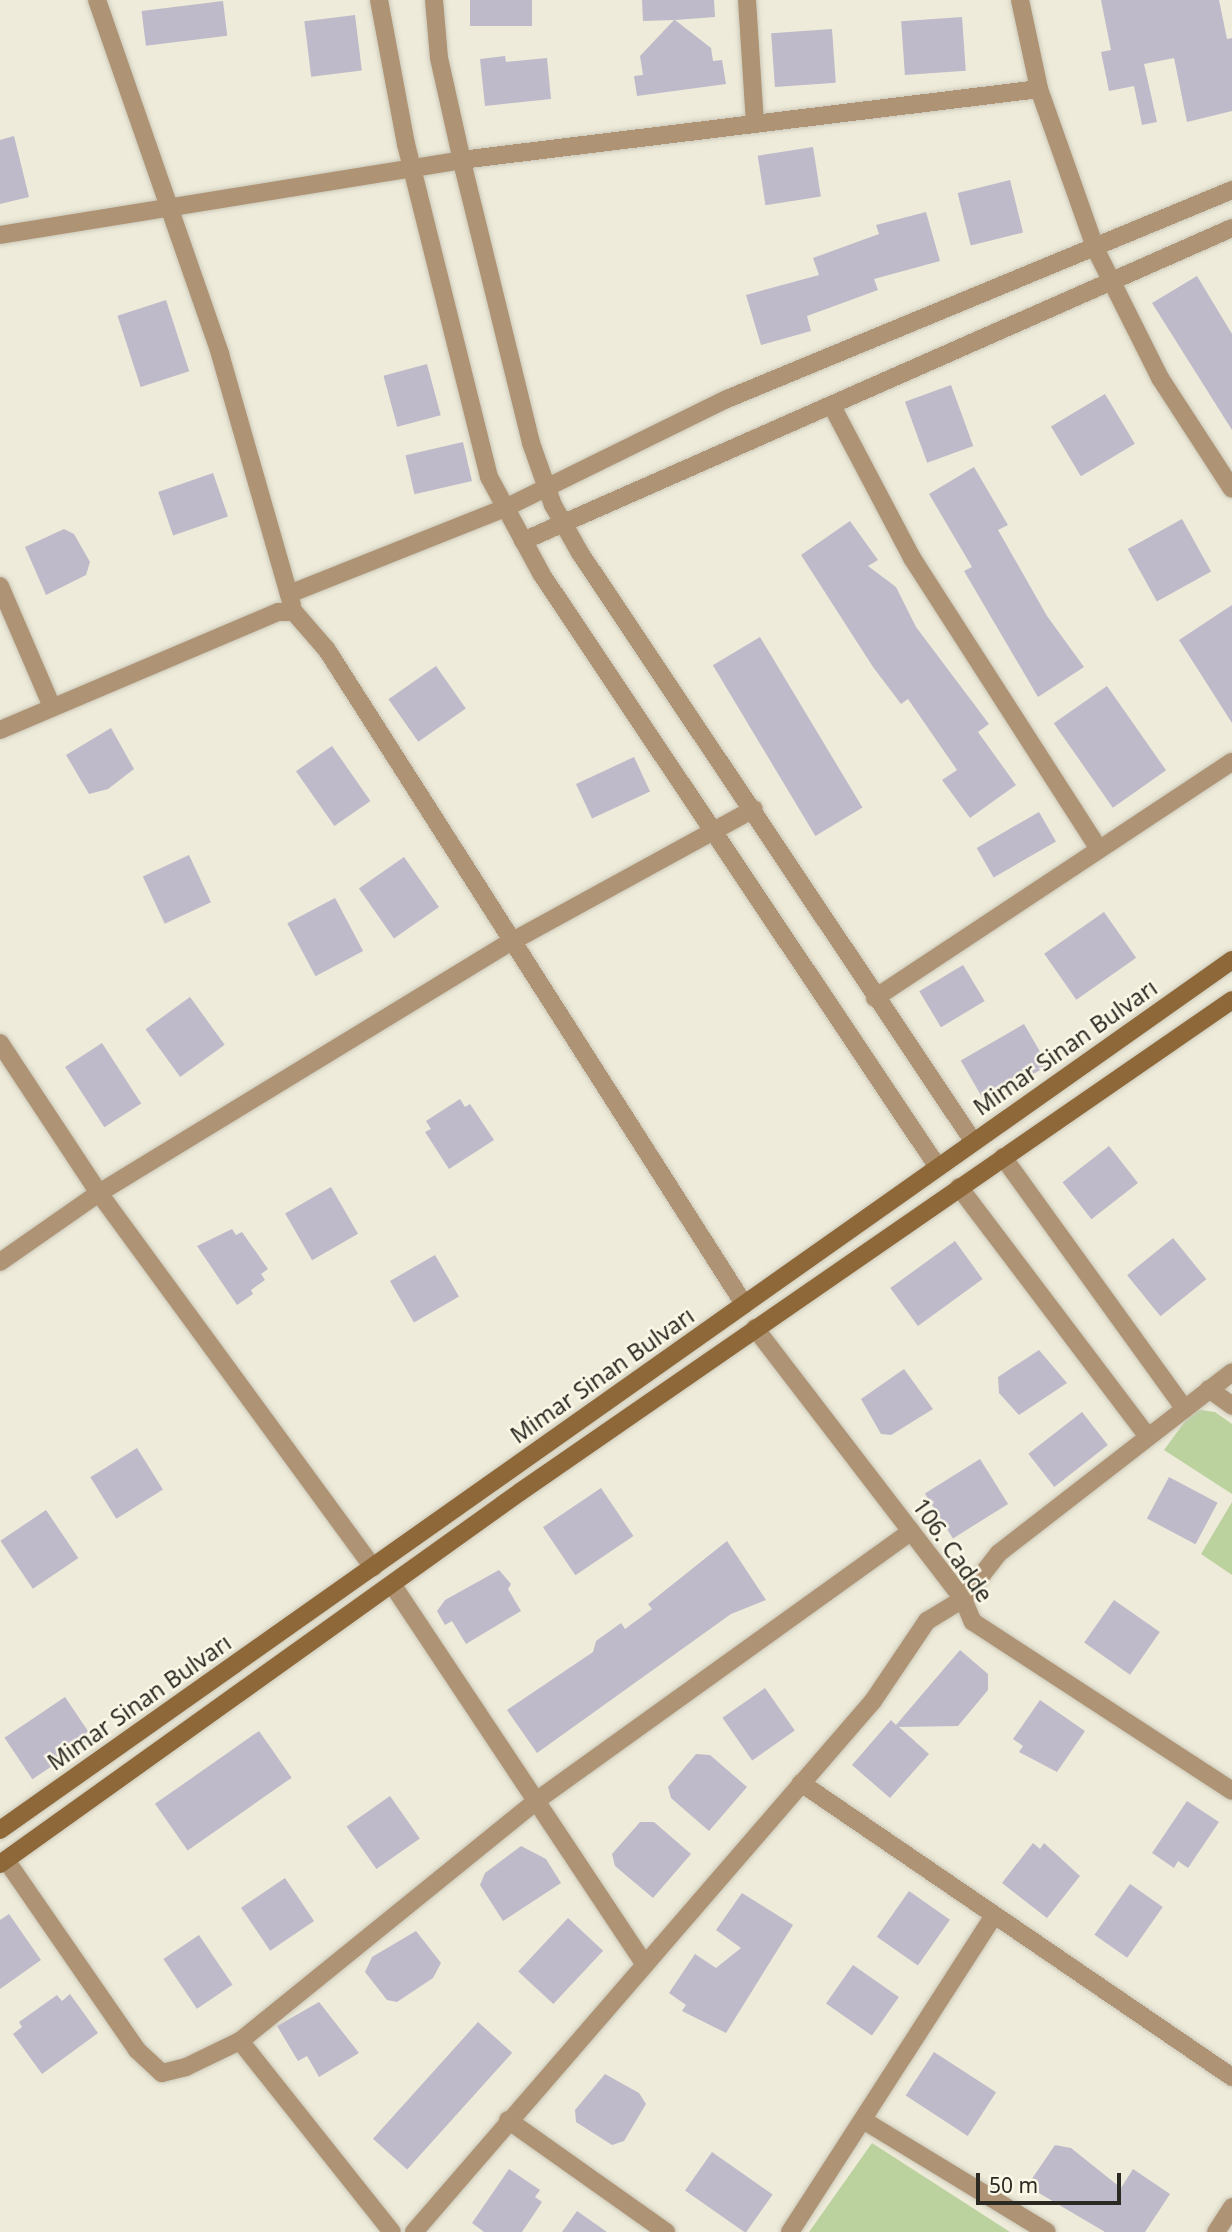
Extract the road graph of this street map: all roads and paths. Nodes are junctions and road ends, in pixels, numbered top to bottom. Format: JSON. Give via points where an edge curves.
{"nodes":[{"id":1,"x":97,"y":0,"type":"edge"},
{"id":2,"x":379,"y":0,"type":"edge"},
{"id":3,"x":434,"y":0,"type":"edge"},
{"id":4,"x":747,"y":0,"type":"edge"},
{"id":5,"x":1020,"y":0,"type":"edge"},
{"id":6,"x":1039,"y":89,"type":"junction"},
{"id":7,"x":755,"y":124,"type":"junction"},
{"id":8,"x":461,"y":160,"type":"junction"},
{"id":9,"x":412,"y":168,"type":"junction"},
{"id":10,"x":1232,"y":190,"type":"edge"},
{"id":11,"x":167,"y":208,"type":"junction"},
{"id":12,"x":1232,"y":228,"type":"edge"},
{"id":13,"x":0,"y":235,"type":"edge"},
{"id":14,"x":1096,"y":250,"type":"junction"},
{"id":15,"x":1112,"y":282,"type":"junction"},
{"id":16,"x":833,"y":408,"type":"junction"},
{"id":17,"x":546,"y":486,"type":"junction"},
{"id":18,"x":1232,"y":489,"type":"edge"},
{"id":19,"x":505,"y":508,"type":"junction"},
{"id":20,"x":564,"y":524,"type":"junction"},
{"id":21,"x":523,"y":541,"type":"junction"},
{"id":22,"x":0,"y":586,"type":"edge"},
{"id":23,"x":289,"y":594,"type":"junction"},
{"id":24,"x":294,"y":612,"type":"junction"},
{"id":25,"x":52,"y":707,"type":"junction"},
{"id":26,"x":0,"y":730,"type":"edge"},
{"id":27,"x":1232,"y":762,"type":"edge"},
{"id":28,"x":754,"y":808,"type":"junction"},
{"id":29,"x":709,"y":829,"type":"junction"},
{"id":30,"x":1099,"y":849,"type":"junction"},
{"id":31,"x":509,"y":943,"type":"junction"},
{"id":32,"x":1232,"y":960,"type":"edge"},
{"id":33,"x":876,"y":998,"type":"junction"},
{"id":34,"x":1232,"y":1000,"type":"edge"},
{"id":35,"x":0,"y":1043,"type":"edge"},
{"id":36,"x":973,"y":1141,"type":"junction"},
{"id":37,"x":1003,"y":1157,"type":"junction"},
{"id":38,"x":937,"y":1166,"type":"junction"},
{"id":39,"x":959,"y":1187,"type":"junction"},
{"id":40,"x":99,"y":1193,"type":"junction"},
{"id":41,"x":0,"y":1262,"type":"edge"},
{"id":42,"x":744,"y":1304,"type":"junction"},
{"id":43,"x":755,"y":1328,"type":"junction"},
{"id":44,"x":1232,"y":1372,"type":"edge"},
{"id":45,"x":1209,"y":1389,"type":"junction"},
{"id":46,"x":1232,"y":1406,"type":"edge"},
{"id":47,"x":1183,"y":1407,"type":"junction"},
{"id":48,"x":1148,"y":1437,"type":"junction"},
{"id":49,"x":911,"y":1532,"type":"junction"},
{"id":50,"x":373,"y":1568,"type":"junction"},
{"id":51,"x":392,"y":1584,"type":"junction"},
{"id":52,"x":963,"y":1599,"type":"junction"},
{"id":53,"x":801,"y":1783,"type":"junction"},
{"id":54,"x":1232,"y":1791,"type":"edge"},
{"id":55,"x":536,"y":1801,"type":"junction"},
{"id":56,"x":0,"y":1829,"type":"edge"},
{"id":57,"x":3,"y":1862,"type":"edge"},
{"id":58,"x":994,"y":1916,"type":"junction"},
{"id":59,"x":644,"y":1964,"type":"junction"},
{"id":60,"x":240,"y":2041,"type":"junction"},
{"id":61,"x":1232,"y":2077,"type":"edge"},
{"id":62,"x":508,"y":2120,"type":"junction"},
{"id":63,"x":863,"y":2120,"type":"junction"},
{"id":64,"x":1232,"y":2207,"type":"edge"},
{"id":65,"x":392,"y":2232,"type":"edge"},
{"id":66,"x":414,"y":2232,"type":"edge"},
{"id":67,"x":667,"y":2232,"type":"edge"},
{"id":68,"x":790,"y":2232,"type":"edge"},
{"id":69,"x":1046,"y":2232,"type":"edge"},
{"id":70,"x":1216,"y":2232,"type":"edge"}],
"edges":[{"from":1,"to":11,"type":"street"},
{"from":2,"to":9,"type":"street"},
{"from":3,"to":8,"type":"street","via":[[439,58]]},
{"from":4,"to":7,"type":"street"},
{"from":5,"to":6,"type":"street"},
{"from":6,"to":7,"type":"street"},
{"from":6,"to":14,"type":"street"},
{"from":7,"to":8,"type":"street"},
{"from":8,"to":9,"type":"street"},
{"from":8,"to":17,"type":"street","via":[[530,443]]},
{"from":9,"to":11,"type":"street"},
{"from":9,"to":19,"type":"street","via":[[488,477]]},
{"from":10,"to":14,"type":"street"},
{"from":11,"to":13,"type":"street"},
{"from":11,"to":23,"type":"street","via":[[220,354]]},
{"from":12,"to":15,"type":"street"},
{"from":14,"to":15,"type":"street"},
{"from":14,"to":17,"type":"street","via":[[727,399]]},
{"from":15,"to":16,"type":"street"},
{"from":15,"to":18,"type":"street","via":[[1160,378]]},
{"from":16,"to":20,"type":"street"},
{"from":16,"to":30,"type":"street","via":[[912,558]]},
{"from":17,"to":19,"type":"street"},
{"from":17,"to":20,"type":"street"},
{"from":19,"to":21,"type":"street"},
{"from":19,"to":23,"type":"street"},
{"from":20,"to":21,"type":"street"},
{"from":20,"to":28,"type":"street"},
{"from":21,"to":29,"type":"street"},
{"from":22,"to":25,"type":"street"},
{"from":23,"to":24,"type":"street"},
{"from":24,"to":25,"type":"street","via":[[278,612]]},
{"from":24,"to":31,"type":"street","via":[[327,650]]},
{"from":25,"to":26,"type":"street"},
{"from":27,"to":30,"type":"street"},
{"from":28,"to":29,"type":"street"},
{"from":28,"to":33,"type":"street"},
{"from":29,"to":31,"type":"street"},
{"from":29,"to":38,"type":"street"},
{"from":30,"to":33,"type":"street"},
{"from":31,"to":40,"type":"street"},
{"from":31,"to":42,"type":"street"},
{"from":32,"to":36,"type":"main road","name":"Mimar Sinan Bulvarı"},
{"from":33,"to":36,"type":"street"},
{"from":34,"to":37,"type":"main road"},
{"from":35,"to":40,"type":"street"},
{"from":36,"to":38,"type":"main road","name":"Mimar Sinan Bulvarı"},
{"from":37,"to":39,"type":"main road"},
{"from":37,"to":47,"type":"street"},
{"from":38,"to":42,"type":"main road","name":"Mimar Sinan Bulvarı"},
{"from":39,"to":43,"type":"main road"},
{"from":39,"to":48,"type":"street"},
{"from":40,"to":41,"type":"street"},
{"from":40,"to":50,"type":"street"},
{"from":42,"to":50,"type":"main road","name":"Mimar Sinan Bulvarı"},
{"from":43,"to":49,"type":"street","name":"106. Cadde"},
{"from":43,"to":51,"type":"main road"},
{"from":44,"to":45,"type":"street"},
{"from":45,"to":46,"type":"street"},
{"from":45,"to":47,"type":"street"},
{"from":47,"to":48,"type":"street"},
{"from":48,"to":52,"type":"street","via":[[999,1553]]},
{"from":49,"to":52,"type":"street","name":"106. Cadde"},
{"from":49,"to":55,"type":"street"},
{"from":50,"to":56,"type":"main road","name":"Mimar Sinan Bulvarı"},
{"from":51,"to":55,"type":"street"},
{"from":51,"to":57,"type":"main road"},
{"from":52,"to":53,"type":"street","via":[[927,1621],[873,1701]]},
{"from":52,"to":54,"type":"street","name":"106. Cadde","via":[[973,1622]]},
{"from":53,"to":58,"type":"street"},
{"from":53,"to":59,"type":"street"},
{"from":55,"to":59,"type":"street"},
{"from":55,"to":60,"type":"street"},
{"from":57,"to":60,"type":"street","via":[[137,2050],[162,2073]]},
{"from":58,"to":61,"type":"street"},
{"from":58,"to":63,"type":"street"},
{"from":59,"to":62,"type":"street"},
{"from":60,"to":65,"type":"street"},
{"from":62,"to":66,"type":"street"},
{"from":62,"to":67,"type":"street"},
{"from":63,"to":68,"type":"street"},
{"from":63,"to":69,"type":"street"},
{"from":64,"to":70,"type":"street"}]}
